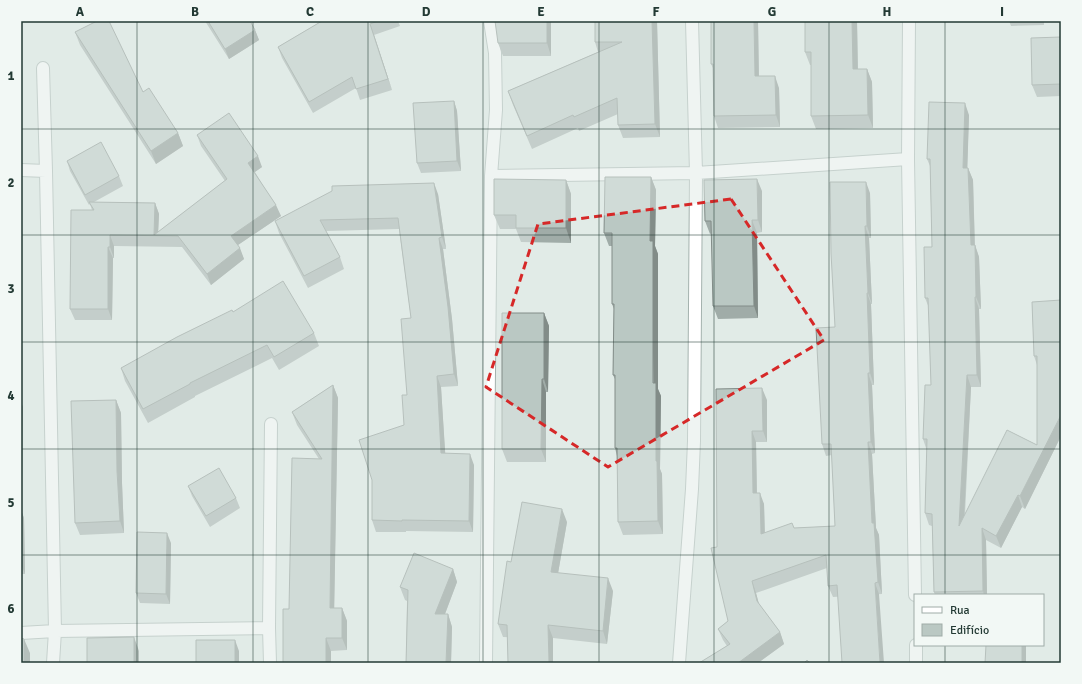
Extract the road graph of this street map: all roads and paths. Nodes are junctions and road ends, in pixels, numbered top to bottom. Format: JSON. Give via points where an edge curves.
{"nodes":[{"id":1,"x":490,"y":21,"type":"edge"},
{"id":2,"x":692,"y":21,"type":"edge"},
{"id":3,"x":909,"y":21,"type":"edge"},
{"id":4,"x":43,"y":68,"type":"dead end"},
{"id":5,"x":908,"y":158,"type":"junction"},
{"id":6,"x":21,"y":170,"type":"edge"},
{"id":7,"x":46,"y":171,"type":"junction"},
{"id":8,"x":696,"y":173,"type":"junction"},
{"id":9,"x":491,"y":176,"type":"junction"},
{"id":10,"x":271,"y":424,"type":"dead end"},
{"id":11,"x":915,"y":594,"type":"edge"},
{"id":12,"x":269,"y":628,"type":"junction"},
{"id":13,"x":55,"y":631,"type":"junction"},
{"id":14,"x":21,"y":633,"type":"edge"},
{"id":15,"x":916,"y":646,"type":"edge"},
{"id":16,"x":53,"y":663,"type":"edge"},
{"id":17,"x":270,"y":663,"type":"edge"},
{"id":18,"x":486,"y":663,"type":"edge"},
{"id":19,"x":680,"y":663,"type":"edge"},
{"id":20,"x":916,"y":663,"type":"edge"}],
"edges":[{"from":1,"to":9,"type":"street","via":[[495,53],[496,110]]},
{"from":2,"to":8,"type":"street"},
{"from":3,"to":5,"type":"street"},
{"from":4,"to":7,"type":"street"},
{"from":5,"to":8,"type":"street"},
{"from":5,"to":11,"type":"street"},
{"from":6,"to":7,"type":"street"},
{"from":7,"to":13,"type":"street"},
{"from":8,"to":9,"type":"street"},
{"from":8,"to":19,"type":"street","via":[[692,489]]},
{"from":9,"to":18,"type":"street"},
{"from":10,"to":12,"type":"street"},
{"from":12,"to":13,"type":"street"},
{"from":12,"to":17,"type":"street"},
{"from":13,"to":14,"type":"street"},
{"from":13,"to":16,"type":"street"},
{"from":15,"to":20,"type":"street"}]}
